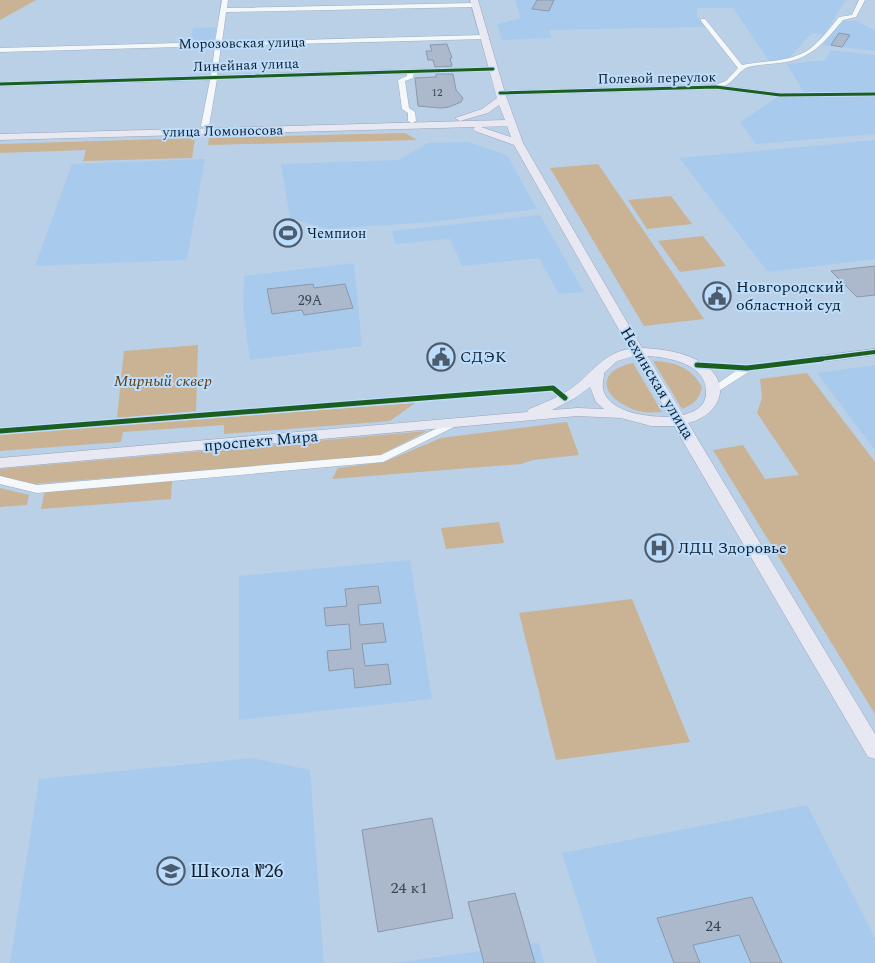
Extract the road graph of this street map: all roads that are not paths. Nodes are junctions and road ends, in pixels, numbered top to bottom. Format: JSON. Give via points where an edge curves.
{"nodes":[{"id":1,"x":225,"y":0,"type":"edge"},
{"id":2,"x":862,"y":0,"type":"edge"},
{"id":3,"x":475,"y":2,"type":"edge"},
{"id":4,"x":223,"y":10,"type":"junction"},
{"id":5,"x":703,"y":20,"type":"dead end"},
{"id":6,"x":484,"y":38,"type":"junction"},
{"id":7,"x":217,"y":44,"type":"junction"},
{"id":8,"x":0,"y":50,"type":"edge"},
{"id":9,"x":740,"y":68,"type":"junction"},
{"id":10,"x":493,"y":69,"type":"junction"},
{"id":11,"x":410,"y":71,"type":"junction"},
{"id":12,"x":214,"y":77,"type":"junction"},
{"id":13,"x":0,"y":84,"type":"edge"},
{"id":14,"x":716,"y":87,"type":"junction"},
{"id":15,"x":875,"y":94,"type":"edge"},
{"id":16,"x":500,"y":96,"type":"junction"},
{"id":17,"x":412,"y":121,"type":"junction"},
{"id":18,"x":509,"y":121,"type":"junction"},
{"id":19,"x":444,"y":123,"type":"junction"},
{"id":20,"x":205,"y":126,"type":"junction"},
{"id":21,"x":325,"y":126,"type":"junction"},
{"id":22,"x":0,"y":132,"type":"edge"},
{"id":23,"x":0,"y":137,"type":"edge"},
{"id":24,"x":518,"y":143,"type":"junction"},
{"id":25,"x":638,"y":352,"type":"junction"},
{"id":26,"x":875,"y":352,"type":"edge"},
{"id":27,"x":697,"y":365,"type":"junction"},
{"id":28,"x":747,"y":368,"type":"junction"},
{"id":29,"x":597,"y":373,"type":"junction"},
{"id":30,"x":714,"y":391,"type":"junction"},
{"id":31,"x":565,"y":398,"type":"junction"},
{"id":32,"x":622,"y":414,"type":"junction"},
{"id":33,"x":521,"y":417,"type":"junction"},
{"id":34,"x":679,"y":422,"type":"junction"},
{"id":35,"x":452,"y":424,"type":"junction"},
{"id":36,"x":0,"y":431,"type":"edge"},
{"id":37,"x":0,"y":463,"type":"edge"},
{"id":38,"x":0,"y":480,"type":"edge"},
{"id":39,"x":875,"y":751,"type":"edge"}],
"edges":[{"from":1,"to":4,"type":"street"},
{"from":2,"to":9,"type":"street","via":[[854,16],[841,18],[807,54]]},
{"from":3,"to":4,"type":"street"},
{"from":3,"to":6,"type":"main road","name":"Нехинская улица"},
{"from":4,"to":7,"type":"street"},
{"from":5,"to":9,"type":"street"},
{"from":6,"to":7,"type":"street","name":"Морозовская улица"},
{"from":6,"to":10,"type":"main road","name":"Нехинская улица"},
{"from":7,"to":8,"type":"street","name":"Морозовская улица"},
{"from":7,"to":12,"type":"street"},
{"from":9,"to":14,"type":"street","via":[[728,82]]},
{"from":10,"to":11,"type":"street","name":"Линейная улица"},
{"from":10,"to":16,"type":"main road","name":"Нехинская улица"},
{"from":11,"to":12,"type":"street","name":"Линейная улица"},
{"from":11,"to":17,"type":"street","via":[[411,77],[401,80],[406,109],[412,112]]},
{"from":12,"to":13,"type":"street","name":"Линейная улица"},
{"from":12,"to":20,"type":"street"},
{"from":14,"to":15,"type":"street","name":"Полевой переулок","via":[[780,95]]},
{"from":14,"to":16,"type":"street","name":"Полевой переулок"},
{"from":16,"to":18,"type":"main road","name":"Нехинская улица"},
{"from":16,"to":19,"type":"main road","name":"улица Ломоносова","via":[[480,113]]},
{"from":17,"to":19,"type":"main road","name":"улица Ломоносова"},
{"from":17,"to":21,"type":"main road","name":"улица Ломоносова"},
{"from":18,"to":19,"type":"main road","name":"улица Ломоносова"},
{"from":18,"to":24,"type":"main road","name":"Нехинская улица"},
{"from":19,"to":21,"type":"main road","name":"улица Ломоносова"},
{"from":19,"to":24,"type":"main road","name":"улица Ломоносова","via":[[478,129]]},
{"from":20,"to":21,"type":"main road","name":"улица Ломоносова"},
{"from":20,"to":22,"type":"main road","name":"улица Ломоносова"},
{"from":21,"to":23,"type":"main road","name":"улица Ломоносова"},
{"from":24,"to":25,"type":"main road","name":"Нехинская улица"},
{"from":25,"to":27,"type":"main road","name":"проспект Мира","via":[[668,354]]},
{"from":25,"to":29,"type":"main road","name":"проспект Мира","via":[[608,361]]},
{"from":25,"to":34,"type":"main road","name":"Нехинская улица"},
{"from":26,"to":28,"type":"street"},
{"from":27,"to":28,"type":"street"},
{"from":27,"to":30,"type":"main road","via":[[712,382]]},
{"from":28,"to":30,"type":"street"},
{"from":29,"to":31,"type":"main road","name":"проспект Мира"},
{"from":29,"to":32,"type":"main road","name":"проспект Мира","via":[[599,394],[604,402]]},
{"from":30,"to":34,"type":"main road","name":"проспект Мира","via":[[706,410]]},
{"from":31,"to":33,"type":"main road","name":"проспект Мира"},
{"from":31,"to":36,"type":"street","via":[[553,388]]},
{"from":32,"to":33,"type":"main road","name":"проспект Мира","via":[[577,412]]},
{"from":32,"to":34,"type":"main road","name":"проспект Мира","via":[[650,422]]},
{"from":33,"to":35,"type":"main road","name":"проспект Мира"},
{"from":34,"to":39,"type":"main road","name":"Нехинская улица"},
{"from":35,"to":37,"type":"main road","name":"проспект Мира"},
{"from":35,"to":38,"type":"street","via":[[383,458],[37,488]]}]}
